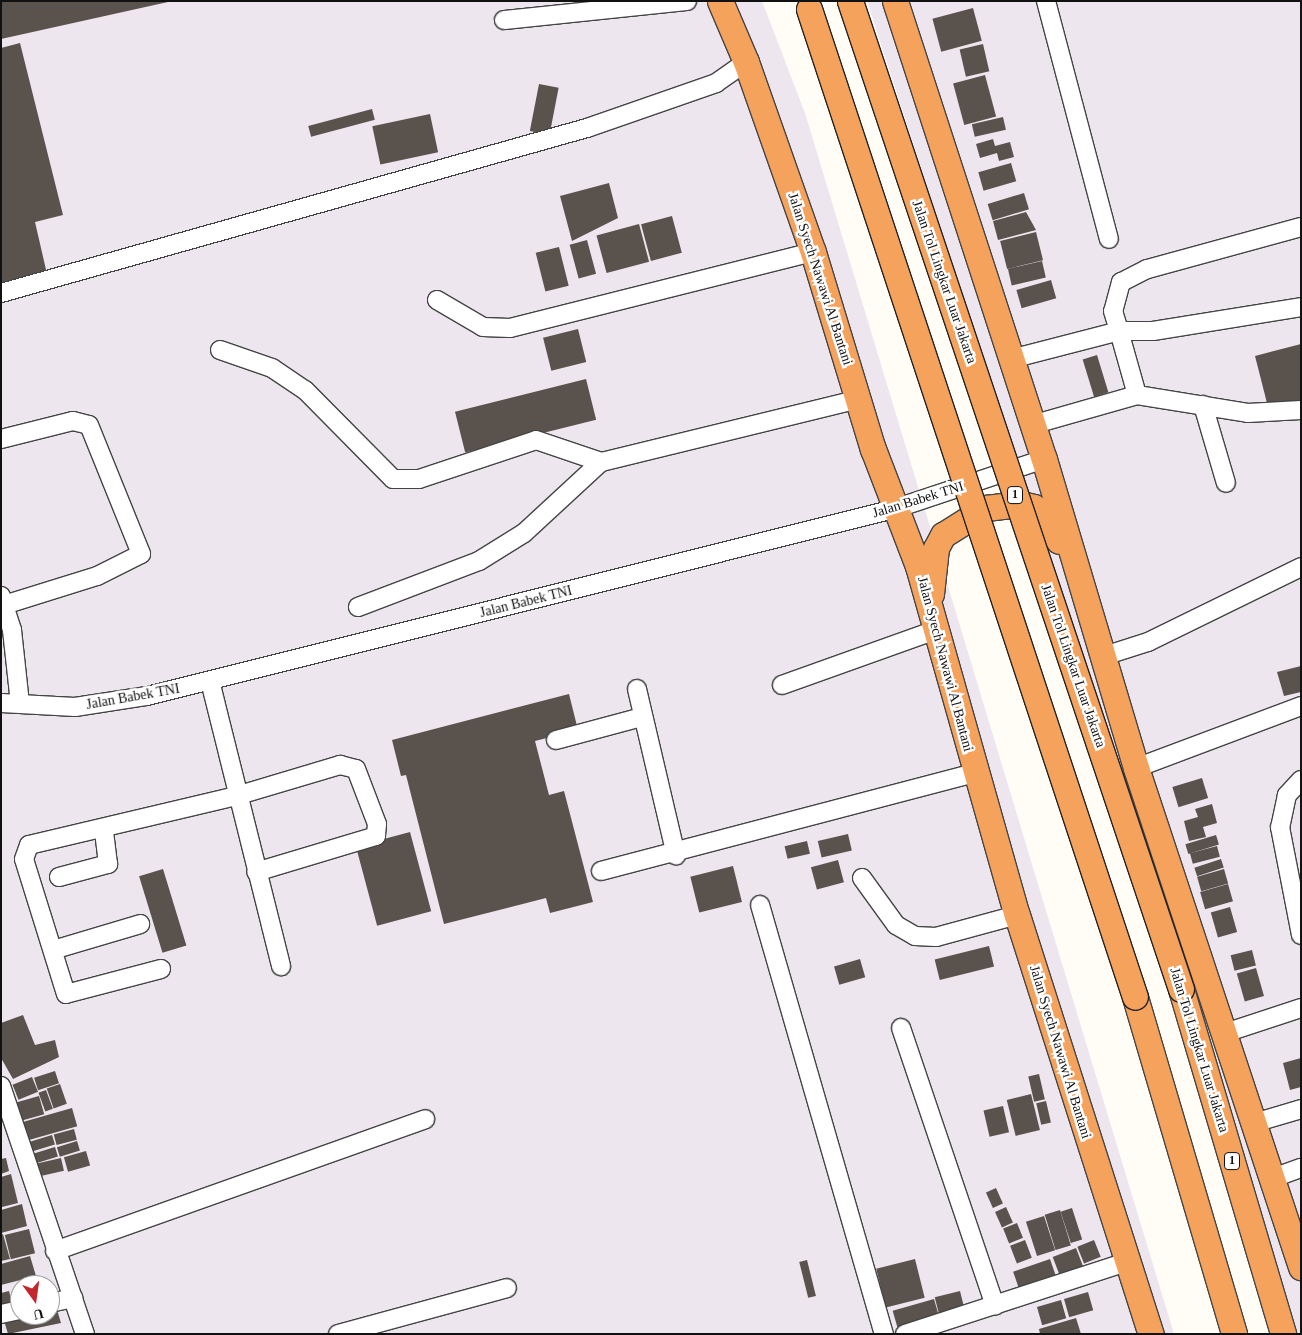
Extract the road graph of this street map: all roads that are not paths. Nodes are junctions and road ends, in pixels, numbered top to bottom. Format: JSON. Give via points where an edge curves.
{"nodes":[{"id":1,"x":687,"y":1,"type":"edge"},
{"id":2,"x":720,"y":1,"type":"edge"},
{"id":3,"x":850,"y":1,"type":"edge"},
{"id":4,"x":895,"y":1,"type":"edge"},
{"id":5,"x":1046,"y":1,"type":"edge"},
{"id":6,"x":807,"y":5,"type":"edge"},
{"id":7,"x":504,"y":20,"type":"dead end"},
{"id":8,"x":746,"y":62,"type":"junction"},
{"id":9,"x":1301,"y":227,"type":"edge"},
{"id":10,"x":1109,"y":239,"type":"dead end"},
{"id":11,"x":813,"y":252,"type":"junction"},
{"id":12,"x":1,"y":293,"type":"edge"},
{"id":13,"x":437,"y":300,"type":"dead end"},
{"id":14,"x":1301,"y":307,"type":"edge"},
{"id":15,"x":1119,"y":331,"type":"junction"},
{"id":16,"x":220,"y":350,"type":"dead end"},
{"id":17,"x":1011,"y":359,"type":"junction"},
{"id":18,"x":1138,"y":395,"type":"junction"},
{"id":19,"x":859,"y":399,"type":"junction"},
{"id":20,"x":1203,"y":405,"type":"junction"},
{"id":21,"x":1301,"y":410,"type":"edge"},
{"id":22,"x":1032,"y":425,"type":"junction"},
{"id":23,"x":1,"y":439,"type":"edge"},
{"id":24,"x":1044,"y":459,"type":"junction"},
{"id":25,"x":601,"y":462,"type":"junction"},
{"id":26,"x":1226,"y":483,"type":"dead end"},
{"id":27,"x":894,"y":509,"type":"junction"},
{"id":28,"x":1071,"y":558,"type":"junction"},
{"id":29,"x":1301,"y":567,"type":"edge"},
{"id":30,"x":3,"y":600,"type":"edge"},
{"id":31,"x":930,"y":606,"type":"junction"},
{"id":32,"x":358,"y":607,"type":"dead end"},
{"id":33,"x":936,"y":630,"type":"junction"},
{"id":34,"x":1104,"y":656,"type":"junction"},
{"id":35,"x":210,"y":681,"type":"junction"},
{"id":36,"x":782,"y":685,"type":"dead end"},
{"id":37,"x":637,"y":688,"type":"dead end"},
{"id":38,"x":1,"y":703,"type":"edge"},
{"id":39,"x":20,"y":704,"type":"junction"},
{"id":40,"x":1301,"y":706,"type":"edge"},
{"id":41,"x":642,"y":716,"type":"junction"},
{"id":42,"x":556,"y":740,"type":"dead end"},
{"id":43,"x":1136,"y":768,"type":"junction"},
{"id":44,"x":975,"y":772,"type":"junction"},
{"id":45,"x":1301,"y":780,"type":"edge"},
{"id":46,"x":236,"y":796,"type":"junction"},
{"id":47,"x":104,"y":829,"type":"junction"},
{"id":48,"x":676,"y":855,"type":"junction"},
{"id":49,"x":602,"y":871,"type":"dead end"},
{"id":50,"x":256,"y":872,"type":"junction"},
{"id":51,"x":59,"y":877,"type":"dead end"},
{"id":52,"x":862,"y":878,"type":"dead end"},
{"id":53,"x":760,"y":905,"type":"dead end"},
{"id":54,"x":1017,"y":915,"type":"junction"},
{"id":55,"x":140,"y":924,"type":"dead end"},
{"id":56,"x":1301,"y":935,"type":"edge"},
{"id":57,"x":52,"y":950,"type":"junction"},
{"id":58,"x":281,"y":966,"type":"dead end"},
{"id":59,"x":161,"y":969,"type":"dead end"},
{"id":60,"x":1301,"y":1008,"type":"edge"},
{"id":61,"x":901,"y":1028,"type":"dead end"},
{"id":62,"x":1225,"y":1033,"type":"junction"},
{"id":63,"x":1,"y":1086,"type":"edge"},
{"id":64,"x":1301,"y":1109,"type":"edge"},
{"id":65,"x":425,"y":1119,"type":"dead end"},
{"id":66,"x":1254,"y":1123,"type":"junction"},
{"id":67,"x":1301,"y":1168,"type":"edge"},
{"id":68,"x":1273,"y":1178,"type":"junction"},
{"id":69,"x":55,"y":1251,"type":"junction"},
{"id":70,"x":1126,"y":1262,"type":"junction"},
{"id":71,"x":1301,"y":1267,"type":"edge"},
{"id":72,"x":507,"y":1288,"type":"dead end"},
{"id":73,"x":73,"y":1298,"type":"junction"},
{"id":74,"x":60,"y":1301,"type":"edge"},
{"id":75,"x":995,"y":1305,"type":"junction"},
{"id":76,"x":85,"y":1334,"type":"edge"},
{"id":77,"x":338,"y":1334,"type":"edge"},
{"id":78,"x":884,"y":1334,"type":"edge"},
{"id":79,"x":905,"y":1334,"type":"edge"},
{"id":80,"x":1151,"y":1334,"type":"edge"},
{"id":81,"x":1234,"y":1334,"type":"edge"},
{"id":82,"x":1283,"y":1334,"type":"edge"}],
"edges":[{"from":1,"to":7,"type":"street"},
{"from":2,"to":8,"type":"highway","name":"Jalan Syech Nawawi Al Bantani"},
{"from":3,"to":82,"type":"highway","name":"Jalan Tol Lingkar Luar Jakarta","number":"1","bridge":true,"via":[[1181,989]]},
{"from":4,"to":17,"type":"highway"},
{"from":5,"to":10,"type":"street"},
{"from":6,"to":81,"type":"highway","bridge":true,"via":[[1135,996]]},
{"from":8,"to":11,"type":"highway","name":"Jalan Syech Nawawi Al Bantani"},
{"from":8,"to":12,"type":"street","via":[[716,83],[587,128]]},
{"from":9,"to":15,"type":"street","via":[[1147,269],[1121,282],[1114,300]]},
{"from":11,"to":13,"type":"street","via":[[510,328],[483,327]]},
{"from":11,"to":19,"type":"highway","name":"Jalan Syech Nawawi Al Bantani"},
{"from":14,"to":15,"type":"street","via":[[1153,331]]},
{"from":15,"to":17,"type":"street"},
{"from":15,"to":18,"type":"street"},
{"from":16,"to":25,"type":"street","via":[[272,368],[305,390],[393,479],[418,479],[536,440]]},
{"from":17,"to":22,"type":"highway"},
{"from":18,"to":20,"type":"street"},
{"from":18,"to":22,"type":"street"},
{"from":19,"to":25,"type":"street"},
{"from":19,"to":27,"type":"highway","name":"Jalan Syech Nawawi Al Bantani"},
{"from":20,"to":21,"type":"street","via":[[1263,415]]},
{"from":20,"to":26,"type":"street"},
{"from":22,"to":24,"type":"highway"},
{"from":23,"to":30,"type":"street","via":[[72,421],[89,425],[141,554],[97,576]]},
{"from":24,"to":27,"type":"street","name":"Jalan Babek TNI"},
{"from":24,"to":28,"type":"highway"},
{"from":25,"to":32,"type":"street","via":[[524,533],[479,561]]},
{"from":27,"to":31,"type":"highway","name":"Jalan Syech Nawawi Al Bantani"},
{"from":27,"to":35,"type":"street","name":"Jalan Babek TNI"},
{"from":28,"to":31,"type":"highway","via":[[1034,507],[1021,504],[986,508],[943,535],[933,564]]},
{"from":28,"to":34,"type":"highway"},
{"from":29,"to":34,"type":"street","via":[[1148,642]]},
{"from":30,"to":39,"type":"street","via":[[12,630]]},
{"from":31,"to":33,"type":"highway","name":"Jalan Syech Nawawi Al Bantani"},
{"from":33,"to":36,"type":"street"},
{"from":33,"to":44,"type":"highway","name":"Jalan Syech Nawawi Al Bantani"},
{"from":34,"to":43,"type":"highway"},
{"from":35,"to":39,"type":"street","name":"Jalan Babek TNI","via":[[75,707]]},
{"from":35,"to":46,"type":"street"},
{"from":37,"to":41,"type":"street"},
{"from":38,"to":39,"type":"street","name":"Jalan Babek TNI"},
{"from":40,"to":43,"type":"street"},
{"from":41,"to":42,"type":"street"},
{"from":41,"to":48,"type":"street"},
{"from":43,"to":62,"type":"highway"},
{"from":44,"to":48,"type":"street"},
{"from":44,"to":54,"type":"highway","name":"Jalan Syech Nawawi Al Bantani"},
{"from":45,"to":56,"type":"street","via":[[1287,795],[1280,826]]},
{"from":46,"to":47,"type":"street"},
{"from":46,"to":50,"type":"street"},
{"from":46,"to":50,"type":"street","via":[[349,764],[356,769],[377,824],[371,839]]},
{"from":47,"to":51,"type":"street","via":[[108,864]]},
{"from":47,"to":57,"type":"street","via":[[29,845],[24,851]]},
{"from":48,"to":49,"type":"street"},
{"from":50,"to":58,"type":"street"},
{"from":52,"to":54,"type":"street","via":[[896,925],[915,936],[936,937]]},
{"from":53,"to":78,"type":"street"},
{"from":54,"to":70,"type":"highway","name":"Jalan Syech Nawawi Al Bantani"},
{"from":55,"to":57,"type":"street"},
{"from":57,"to":59,"type":"street","via":[[69,995]]},
{"from":60,"to":62,"type":"street"},
{"from":61,"to":75,"type":"street"},
{"from":62,"to":66,"type":"highway"},
{"from":63,"to":69,"type":"street"},
{"from":64,"to":66,"type":"street"},
{"from":65,"to":69,"type":"street"},
{"from":66,"to":68,"type":"highway"},
{"from":67,"to":68,"type":"street"},
{"from":68,"to":71,"type":"highway"},
{"from":69,"to":73,"type":"street"},
{"from":70,"to":75,"type":"street"},
{"from":70,"to":80,"type":"highway","name":"Jalan Syech Nawawi Al Bantani"},
{"from":72,"to":77,"type":"street"},
{"from":73,"to":74,"type":"street"},
{"from":73,"to":76,"type":"street"},
{"from":75,"to":79,"type":"street"}]}
